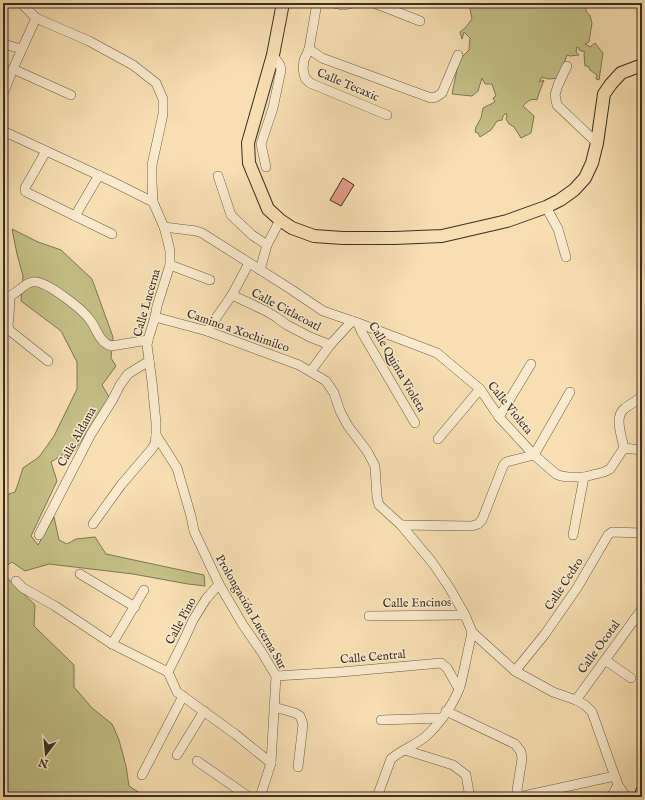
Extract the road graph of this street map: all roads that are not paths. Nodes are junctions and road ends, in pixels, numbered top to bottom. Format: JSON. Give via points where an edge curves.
{"nodes":[{"id":1,"x":20,"y":3,"type":"edge"},
{"id":2,"x":283,"y":3,"type":"edge"},
{"id":3,"x":317,"y":3,"type":"edge"},
{"id":4,"x":334,"y":3,"type":"edge"},
{"id":5,"x":352,"y":3,"type":"edge"},
{"id":6,"x":374,"y":3,"type":"edge"},
{"id":7,"x":36,"y":18,"type":"junction"},
{"id":8,"x":420,"y":21,"type":"dead end"},
{"id":9,"x":3,"y":44,"type":"edge"},
{"id":10,"x":22,"y":49,"type":"junction"},
{"id":11,"x":309,"y":49,"type":"junction"},
{"id":12,"x":272,"y":55,"type":"junction"},
{"id":13,"x":458,"y":55,"type":"dead end"},
{"id":14,"x":642,"y":65,"type":"edge"},
{"id":15,"x":567,"y":66,"type":"dead end"},
{"id":16,"x":13,"y":69,"type":"junction"},
{"id":17,"x":3,"y":94,"type":"edge"},
{"id":18,"x":71,"y":96,"type":"dead end"},
{"id":19,"x":387,"y":115,"type":"dead end"},
{"id":20,"x":3,"y":131,"type":"edge"},
{"id":21,"x":597,"y":143,"type":"junction"},
{"id":22,"x":46,"y":151,"type":"junction"},
{"id":23,"x":266,"y":167,"type":"dead end"},
{"id":24,"x":99,"y":175,"type":"junction"},
{"id":25,"x":218,"y":176,"type":"dead end"},
{"id":26,"x":153,"y":202,"type":"junction"},
{"id":27,"x":546,"y":207,"type":"junction"},
{"id":28,"x":75,"y":216,"type":"junction"},
{"id":29,"x":280,"y":220,"type":"junction"},
{"id":30,"x":164,"y":227,"type":"junction"},
{"id":31,"x":112,"y":234,"type":"dead end"},
{"id":32,"x":267,"y":245,"type":"junction"},
{"id":33,"x":566,"y":257,"type":"dead end"},
{"id":34,"x":248,"y":264,"type":"junction"},
{"id":35,"x":170,"y":265,"type":"junction"},
{"id":36,"x":260,"y":270,"type":"junction"},
{"id":37,"x":210,"y":280,"type":"dead end"},
{"id":38,"x":232,"y":295,"type":"junction"},
{"id":39,"x":7,"y":297,"type":"edge"},
{"id":40,"x":155,"y":317,"type":"junction"},
{"id":41,"x":355,"y":322,"type":"junction"},
{"id":42,"x":207,"y":331,"type":"junction"},
{"id":43,"x":148,"y":340,"type":"junction"},
{"id":44,"x":330,"y":345,"type":"junction"},
{"id":45,"x":48,"y":361,"type":"dead end"},
{"id":46,"x":150,"y":361,"type":"junction"},
{"id":47,"x":531,"y":364,"type":"dead end"},
{"id":48,"x":311,"y":371,"type":"junction"},
{"id":49,"x":480,"y":389,"type":"junction"},
{"id":50,"x":570,"y":392,"type":"dead end"},
{"id":51,"x":642,"y":396,"type":"edge"},
{"id":52,"x":499,"y":417,"type":"junction"},
{"id":53,"x":415,"y":423,"type":"dead end"},
{"id":54,"x":156,"y":435,"type":"junction"},
{"id":55,"x":438,"y":439,"type":"dead end"},
{"id":56,"x":624,"y":448,"type":"junction"},
{"id":57,"x":642,"y":450,"type":"edge"},
{"id":58,"x":534,"y":455,"type":"junction"},
{"id":59,"x":584,"y":477,"type":"junction"},
{"id":60,"x":93,"y":524,"type":"dead end"},
{"id":61,"x":401,"y":525,"type":"junction"},
{"id":62,"x":642,"y":533,"type":"edge"},
{"id":63,"x":40,"y":535,"type":"dead end"},
{"id":64,"x":572,"y":535,"type":"dead end"},
{"id":65,"x":80,"y":574,"type":"dead end"},
{"id":66,"x":16,"y":581,"type":"dead end"},
{"id":67,"x":219,"y":584,"type":"junction"},
{"id":68,"x":144,"y":590,"type":"dead end"},
{"id":69,"x":135,"y":607,"type":"junction"},
{"id":70,"x":642,"y":609,"type":"edge"},
{"id":71,"x":465,"y":615,"type":"junction"},
{"id":72,"x":369,"y":616,"type":"dead end"},
{"id":73,"x":472,"y":632,"type":"junction"},
{"id":74,"x":112,"y":644,"type":"junction"},
{"id":75,"x":605,"y":660,"type":"junction"},
{"id":76,"x":514,"y":671,"type":"junction"},
{"id":77,"x":168,"y":672,"type":"junction"},
{"id":78,"x":276,"y":676,"type":"junction"},
{"id":79,"x":630,"y":678,"type":"dead end"},
{"id":80,"x":459,"y":689,"type":"junction"},
{"id":81,"x":183,"y":696,"type":"junction"},
{"id":82,"x":576,"y":700,"type":"junction"},
{"id":83,"x":274,"y":707,"type":"junction"},
{"id":84,"x":204,"y":711,"type":"junction"},
{"id":85,"x":444,"y":714,"type":"junction"},
{"id":86,"x":381,"y":720,"type":"dead end"},
{"id":87,"x":405,"y":750,"type":"junction"},
{"id":88,"x":177,"y":755,"type":"dead end"},
{"id":89,"x":197,"y":761,"type":"dead end"},
{"id":90,"x":271,"y":764,"type":"junction"},
{"id":91,"x":298,"y":767,"type":"dead end"},
{"id":92,"x":142,"y":775,"type":"dead end"},
{"id":93,"x":615,"y":776,"type":"junction"},
{"id":94,"x":618,"y":785,"type":"junction"},
{"id":95,"x":469,"y":792,"type":"dead end"},
{"id":96,"x":642,"y":792,"type":"edge"},
{"id":97,"x":249,"y":797,"type":"edge"},
{"id":98,"x":260,"y":797,"type":"edge"},
{"id":99,"x":377,"y":797,"type":"edge"},
{"id":100,"x":519,"y":797,"type":"edge"},
{"id":101,"x":612,"y":797,"type":"edge"},
{"id":102,"x":626,"y":797,"type":"edge"},
{"id":103,"x":640,"y":797,"type":"edge"}],
"edges":[{"from":1,"to":7,"type":"street"},
{"from":2,"to":12,"type":"main road"},
{"from":3,"to":11,"type":"street","name":"Calle Tecaxic"},
{"from":4,"to":5,"type":"street"},
{"from":6,"to":8,"type":"street"},
{"from":7,"to":10,"type":"street"},
{"from":7,"to":26,"type":"street","via":[[89,41],[133,65],[156,83],[163,99],[163,114],[152,165]]},
{"from":9,"to":10,"type":"street"},
{"from":10,"to":16,"type":"street"},
{"from":11,"to":13,"type":"street","via":[[322,58],[431,98],[436,98],[442,93]]},
{"from":11,"to":19,"type":"street","name":"Calle Tecaxic","via":[[303,69],[305,78],[310,83]]},
{"from":12,"to":23,"type":"street","via":[[281,70],[273,108],[261,144]]},
{"from":12,"to":29,"type":"main road","via":[[248,143],[249,162],[268,209]]},
{"from":14,"to":21,"type":"main road","via":[[621,73],[604,94]]},
{"from":15,"to":21,"type":"street","via":[[555,95],[557,105]]},
{"from":16,"to":17,"type":"street"},
{"from":16,"to":18,"type":"street"},
{"from":20,"to":22,"type":"street"},
{"from":21,"to":27,"type":"main road","via":[[592,164],[585,178],[560,200]]},
{"from":22,"to":24,"type":"street"},
{"from":22,"to":28,"type":"street","via":[[25,191]]},
{"from":24,"to":26,"type":"street"},
{"from":24,"to":28,"type":"street"},
{"from":25,"to":32,"type":"street","via":[[231,215]]},
{"from":26,"to":30,"type":"street","name":"Calle Lucerna"},
{"from":27,"to":29,"type":"main road","via":[[507,221],[442,236],[421,238],[314,236],[292,228]]},
{"from":27,"to":33,"type":"street","via":[[558,229]]},
{"from":28,"to":31,"type":"street"},
{"from":29,"to":32,"type":"street"},
{"from":30,"to":34,"type":"street","name":"Calle Violeta","via":[[202,233]]},
{"from":30,"to":35,"type":"street","name":"Calle Lucerna","via":[[170,251]]},
{"from":32,"to":36,"type":"street"},
{"from":34,"to":36,"type":"street","name":"Calle Violeta"},
{"from":34,"to":38,"type":"street"},
{"from":35,"to":37,"type":"street"},
{"from":35,"to":40,"type":"street","name":"Calle Lucerna"},
{"from":36,"to":41,"type":"street","name":"Calle Violeta","via":[[323,311]]},
{"from":38,"to":42,"type":"street"},
{"from":38,"to":44,"type":"street","name":"Calle Citlacoatl"},
{"from":39,"to":43,"type":"street","via":[[25,285],[41,283],[79,309],[90,320],[105,344],[111,346]]},
{"from":39,"to":45,"type":"street","via":[[9,330]]},
{"from":40,"to":42,"type":"street","name":"Camino a Xochimilco"},
{"from":40,"to":43,"type":"street","name":"Calle Lucerna"},
{"from":41,"to":44,"type":"street"},
{"from":41,"to":49,"type":"street","name":"Calle Violeta","via":[[437,353]]},
{"from":41,"to":53,"type":"street","name":"Calle Quinta Violeta"},
{"from":42,"to":48,"type":"street","name":"Camino a Xochimilco","via":[[300,364]]},
{"from":43,"to":46,"type":"street","name":"Calle Lucerna"},
{"from":44,"to":48,"type":"street"},
{"from":46,"to":54,"type":"street","name":"Calle Lucerna"},
{"from":46,"to":63,"type":"street","name":"Calle Aldama","via":[[128,374],[120,385],[91,434]]},
{"from":47,"to":52,"type":"street"},
{"from":48,"to":61,"type":"street","name":"Camino a Xochimilco","via":[[326,381],[348,426],[375,466],[379,505]]},
{"from":49,"to":52,"type":"street","name":"Calle Violeta"},
{"from":49,"to":55,"type":"street"},
{"from":50,"to":58,"type":"street"},
{"from":51,"to":56,"type":"street","via":[[619,414]]},
{"from":52,"to":58,"type":"street","name":"Calle Violeta"},
{"from":54,"to":60,"type":"street","via":[[151,450]]},
{"from":54,"to":67,"type":"street","name":"Prolongación Lucerna Sur","via":[[177,468],[194,532]]},
{"from":56,"to":57,"type":"street"},
{"from":56,"to":59,"type":"street","name":"Calle Violeta","via":[[610,469]]},
{"from":58,"to":59,"type":"street","name":"Calle Violeta","via":[[556,474]]},
{"from":58,"to":61,"type":"street","via":[[506,462],[478,524]]},
{"from":59,"to":64,"type":"street"},
{"from":61,"to":71,"type":"street","name":"Camino a Xochimilco","via":[[436,568]]},
{"from":62,"to":76,"type":"street","name":"Calle Cedro","via":[[612,532],[608,535],[577,588],[545,634]]},
{"from":65,"to":69,"type":"street"},
{"from":66,"to":74,"type":"street","via":[[23,588]]},
{"from":67,"to":77,"type":"street","name":"Calle Pino","via":[[193,620]]},
{"from":67,"to":78,"type":"street","name":"Prolongación Lucerna Sur"},
{"from":68,"to":69,"type":"street"},
{"from":69,"to":74,"type":"street"},
{"from":70,"to":75,"type":"street","name":"Calle Ocotal"},
{"from":71,"to":72,"type":"street","name":"Calle Encinos"},
{"from":71,"to":73,"type":"street","name":"Camino a Xochimilco"},
{"from":73,"to":76,"type":"street"},
{"from":73,"to":80,"type":"street"},
{"from":74,"to":77,"type":"street"},
{"from":75,"to":79,"type":"street"},
{"from":75,"to":82,"type":"street","name":"Calle Ocotal"},
{"from":76,"to":82,"type":"street","via":[[552,692]]},
{"from":77,"to":81,"type":"street","via":[[177,692]]},
{"from":78,"to":80,"type":"street","name":"Calle Central","via":[[441,664],[447,668]]},
{"from":78,"to":83,"type":"street","name":"Prolongación Lucerna Sur"},
{"from":80,"to":85,"type":"street"},
{"from":81,"to":84,"type":"street"},
{"from":81,"to":92,"type":"street"},
{"from":82,"to":93,"type":"street","via":[[592,712]]},
{"from":83,"to":90,"type":"street","name":"Prolongación Lucerna Sur"},
{"from":83,"to":91,"type":"street","via":[[300,716],[303,724]]},
{"from":84,"to":88,"type":"street"},
{"from":84,"to":90,"type":"street"},
{"from":85,"to":86,"type":"street"},
{"from":85,"to":87,"type":"street","via":[[426,736]]},
{"from":85,"to":100,"type":"street","via":[[515,744],[521,752],[522,759],[517,790]]},
{"from":87,"to":95,"type":"street","via":[[452,765],[466,775]]},
{"from":87,"to":99,"type":"street","via":[[391,759]]},
{"from":89,"to":97,"type":"street"},
{"from":90,"to":98,"type":"street","name":"Prolongación Lucerna Sur"},
{"from":93,"to":94,"type":"street"},
{"from":93,"to":100,"type":"street"},
{"from":94,"to":101,"type":"street"},
{"from":94,"to":102,"type":"street"},
{"from":96,"to":103,"type":"main road"}]}
